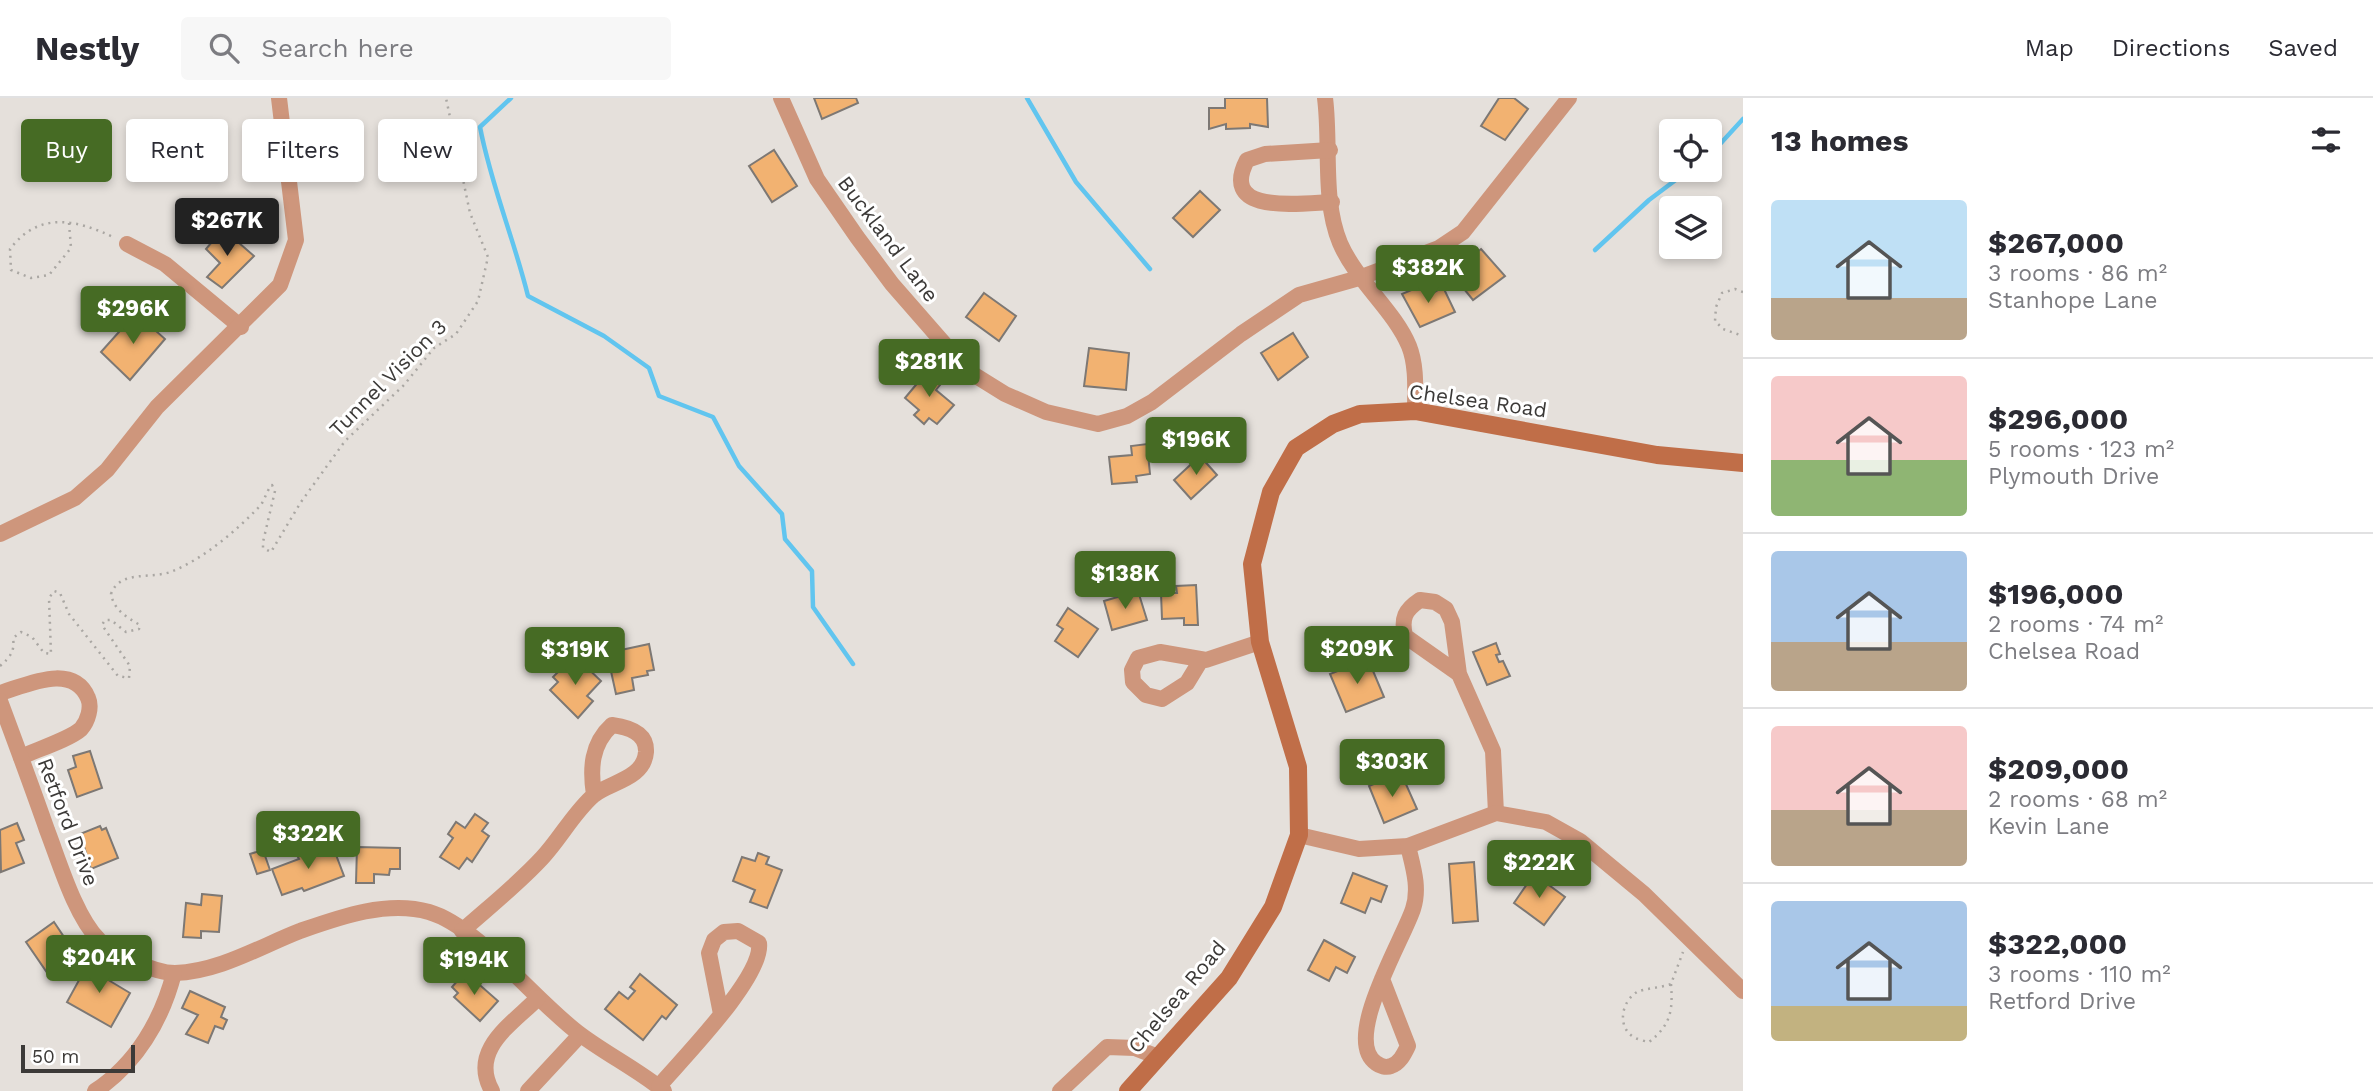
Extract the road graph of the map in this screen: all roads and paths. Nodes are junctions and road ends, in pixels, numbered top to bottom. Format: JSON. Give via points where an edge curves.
{"nodes":[{"id":1,"x":279,"y":98,"type":"edge"},
{"id":2,"x":446,"y":98,"type":"edge"},
{"id":3,"x":781,"y":98,"type":"edge"},
{"id":4,"x":1325,"y":98,"type":"edge"},
{"id":5,"x":1569,"y":98,"type":"edge"},
{"id":6,"x":1330,"y":150,"type":"junction"},
{"id":7,"x":1332,"y":202,"type":"junction"},
{"id":8,"x":69,"y":223,"type":"junction"},
{"id":9,"x":127,"y":244,"type":"joint"},
{"id":10,"x":1359,"y":278,"type":"junction"},
{"id":11,"x":1743,"y":292,"type":"edge"},
{"id":12,"x":241,"y":327,"type":"junction"},
{"id":13,"x":1743,"y":336,"type":"edge"},
{"id":14,"x":1415,"y":411,"type":"junction"},
{"id":15,"x":1743,"y":463,"type":"edge"},
{"id":16,"x":0,"y":534,"type":"edge"},
{"id":17,"x":1260,"y":642,"type":"junction"},
{"id":18,"x":1201,"y":660,"type":"dead end"},
{"id":19,"x":0,"y":666,"type":"edge"},
{"id":20,"x":1459,"y":674,"type":"junction"},
{"id":21,"x":0,"y":693,"type":"edge"},
{"id":22,"x":0,"y":701,"type":"edge"},
{"id":23,"x":21,"y":757,"type":"junction"},
{"id":24,"x":594,"y":796,"type":"dead end"},
{"id":25,"x":1496,"y":813,"type":"junction"},
{"id":26,"x":1299,"y":835,"type":"junction"},
{"id":27,"x":1408,"y":846,"type":"junction"},
{"id":28,"x":462,"y":931,"type":"junction"},
{"id":29,"x":1689,"y":936,"type":"junction"},
{"id":30,"x":174,"y":973,"type":"junction"},
{"id":31,"x":1382,"y":979,"type":"junction"},
{"id":32,"x":1671,"y":984,"type":"junction"},
{"id":33,"x":1743,"y":991,"type":"edge"},
{"id":34,"x":538,"y":999,"type":"junction"},
{"id":35,"x":721,"y":1014,"type":"junction"},
{"id":36,"x":580,"y":1035,"type":"junction"},
{"id":37,"x":1158,"y":1057,"type":"junction"},
{"id":38,"x":662,"y":1089,"type":"edge"},
{"id":39,"x":95,"y":1091,"type":"edge"},
{"id":40,"x":492,"y":1091,"type":"edge"},
{"id":41,"x":528,"y":1091,"type":"edge"},
{"id":42,"x":1060,"y":1091,"type":"edge"},
{"id":43,"x":1128,"y":1091,"type":"edge"}],
"edges":[{"from":1,"to":12,"type":"street","via":[[296,240],[280,285]]},
{"from":2,"to":19,"type":"path","name":"Tunnel Vision 3","via":[[470,213],[488,257],[478,301],[456,334],[434,348],[404,385],[345,441],[271,552],[263,548],[263,542],[275,495],[272,485],[259,507],[208,553],[166,574],[124,578],[117,584],[112,600],[139,629],[131,634],[111,620],[102,625],[130,666],[131,677],[118,676],[69,614],[60,593],[54,591],[49,598],[51,654],[21,632],[13,638],[11,656]]},
{"from":3,"to":10,"type":"street","name":"Buckland Lane","via":[[817,179],[892,284],[968,371],[1046,412],[1098,424],[1127,416],[1299,295]]},
{"from":4,"to":6,"type":"street"},
{"from":5,"to":10,"type":"street","name":"Buckland Lane","via":[[1463,232],[1439,248]]},
{"from":6,"to":7,"type":"street"},
{"from":6,"to":7,"type":"street","via":[[1265,154],[1247,160],[1240,174],[1247,193],[1267,204]]},
{"from":7,"to":10,"type":"street","via":[[1339,241]]},
{"from":8,"to":8,"type":"path","via":[[40,223],[16,240],[10,249],[11,270],[30,278],[49,275],[71,248]]},
{"from":8,"to":9,"type":"path"},
{"from":9,"to":12,"type":"street","via":[[165,264]]},
{"from":10,"to":14,"type":"street","via":[[1409,346]]},
{"from":11,"to":13,"type":"path","via":[[1722,293],[1715,321]]},
{"from":12,"to":16,"type":"street","via":[[157,407],[107,470],[75,498]]},
{"from":14,"to":15,"type":"street","name":"Chelsea Road","via":[[1657,455]]},
{"from":14,"to":17,"type":"street","name":"Chelsea Road","via":[[1360,415],[1333,424],[1296,448],[1271,492],[1252,564]]},
{"from":17,"to":18,"type":"street"},
{"from":17,"to":26,"type":"street","name":"Chelsea Road","via":[[1298,768]]},
{"from":20,"to":20,"type":"street","via":[[1447,609],[1420,600],[1407,608],[1402,622],[1405,636]]},
{"from":20,"to":25,"type":"street","via":[[1493,751]]},
{"from":21,"to":23,"type":"street","via":[[55,678],[73,680],[90,701],[80,730]]},
{"from":22,"to":23,"type":"street","name":"Retford Drive"},
{"from":23,"to":30,"type":"street","name":"Retford Drive","via":[[71,894],[98,939],[131,961]]},
{"from":24,"to":28,"type":"street","via":[[542,858]]},
{"from":25,"to":27,"type":"street"},
{"from":25,"to":29,"type":"street","via":[[1546,822],[1580,841]]},
{"from":26,"to":27,"type":"street","via":[[1359,849]]},
{"from":26,"to":37,"type":"street","name":"Chelsea Road","via":[[1273,907],[1229,978]]},
{"from":27,"to":31,"type":"street","via":[[1417,882],[1413,908]]},
{"from":28,"to":30,"type":"street","name":"Retford Drive","via":[[430,912],[390,908],[316,926],[223,964]]},
{"from":28,"to":34,"type":"street","name":"Retford Drive"},
{"from":29,"to":32,"type":"path"},
{"from":29,"to":33,"type":"street"},
{"from":30,"to":39,"type":"street","via":[[166,1006],[139,1049],[114,1078]]},
{"from":31,"to":31,"type":"street","via":[[1364,1044],[1370,1059],[1391,1066],[1402,1059],[1408,1046]]},
{"from":32,"to":32,"type":"path","via":[[1640,991],[1627,1000],[1625,1027],[1633,1037],[1649,1042],[1661,1033],[1671,1016]]},
{"from":34,"to":36,"type":"street","name":"Retford Drive"},
{"from":34,"to":40,"type":"street","via":[[488,1051],[483,1066]]},
{"from":35,"to":35,"type":"street","via":[[761,955],[759,943],[738,931],[724,932],[709,953]]},
{"from":35,"to":38,"type":"street"},
{"from":36,"to":38,"type":"street","name":"Retford Drive"},
{"from":36,"to":41,"type":"street"},
{"from":37,"to":42,"type":"street","via":[[1135,1048],[1107,1047]]},
{"from":37,"to":43,"type":"street","name":"Chelsea Road"}]}
